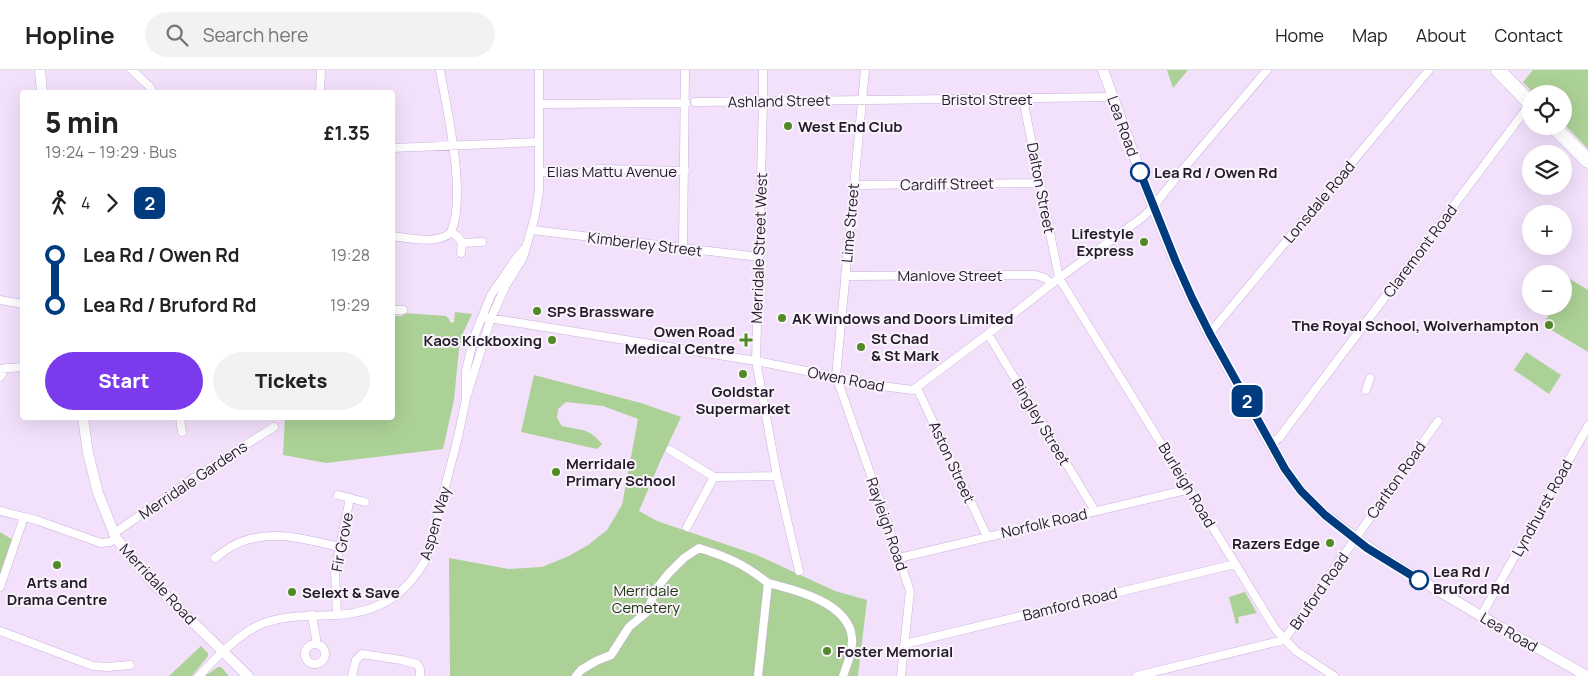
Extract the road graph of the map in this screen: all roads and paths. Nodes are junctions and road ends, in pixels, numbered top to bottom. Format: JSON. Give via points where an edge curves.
{"nodes":[{"id":1,"x":40,"y":70,"type":"edge"},
{"id":2,"x":132,"y":70,"type":"edge"},
{"id":3,"x":321,"y":70,"type":"edge"},
{"id":4,"x":440,"y":70,"type":"edge"},
{"id":5,"x":540,"y":70,"type":"edge"},
{"id":6,"x":685,"y":70,"type":"edge"},
{"id":7,"x":763,"y":70,"type":"edge"},
{"id":8,"x":865,"y":70,"type":"edge"},
{"id":9,"x":1103,"y":70,"type":"edge"},
{"id":10,"x":1267,"y":70,"type":"edge"},
{"id":11,"x":1430,"y":70,"type":"edge"},
{"id":12,"x":1498,"y":70,"type":"edge"},
{"id":13,"x":42,"y":90,"type":"edge"},
{"id":14,"x":152,"y":90,"type":"edge"},
{"id":15,"x":320,"y":90,"type":"edge"},
{"id":16,"x":1522,"y":95,"type":"edge"},
{"id":17,"x":1112,"y":98,"type":"junction"},
{"id":18,"x":1023,"y":99,"type":"junction"},
{"id":19,"x":862,"y":100,"type":"junction"},
{"id":20,"x":686,"y":102,"type":"junction"},
{"id":21,"x":695,"y":102,"type":"dead end"},
{"id":22,"x":763,"y":102,"type":"junction"},
{"id":23,"x":540,"y":104,"type":"junction"},
{"id":24,"x":1522,"y":116,"type":"edge"},
{"id":25,"x":1562,"y":135,"type":"edge"},
{"id":26,"x":539,"y":142,"type":"junction"},
{"id":27,"x":452,"y":146,"type":"junction"},
{"id":28,"x":395,"y":148,"type":"edge"},
{"id":29,"x":1588,"y":161,"type":"edge"},
{"id":30,"x":685,"y":171,"type":"junction"},
{"id":31,"x":539,"y":172,"type":"junction"},
{"id":32,"x":1041,"y":183,"type":"junction"},
{"id":33,"x":854,"y":185,"type":"junction"},
{"id":34,"x":1153,"y":207,"type":"junction"},
{"id":35,"x":532,"y":230,"type":"junction"},
{"id":36,"x":451,"y":232,"type":"junction"},
{"id":37,"x":395,"y":236,"type":"edge"},
{"id":38,"x":462,"y":242,"type":"junction"},
{"id":39,"x":482,"y":242,"type":"dead end"},
{"id":40,"x":526,"y":247,"type":"junction"},
{"id":41,"x":683,"y":248,"type":"junction"},
{"id":42,"x":461,"y":253,"type":"dead end"},
{"id":43,"x":759,"y":257,"type":"junction"},
{"id":44,"x":845,"y":276,"type":"junction"},
{"id":45,"x":1059,"y":278,"type":"junction"},
{"id":46,"x":1052,"y":284,"type":"junction"},
{"id":47,"x":0,"y":300,"type":"edge"},
{"id":48,"x":20,"y":304,"type":"edge"},
{"id":49,"x":395,"y":310,"type":"edge"},
{"id":50,"x":403,"y":310,"type":"dead end"},
{"id":51,"x":482,"y":317,"type":"junction"},
{"id":52,"x":491,"y":318,"type":"junction"},
{"id":53,"x":988,"y":334,"type":"junction"},
{"id":54,"x":1210,"y":334,"type":"junction"},
{"id":55,"x":756,"y":361,"type":"junction"},
{"id":56,"x":20,"y":367,"type":"edge"},
{"id":57,"x":3,"y":369,"type":"edge"},
{"id":58,"x":836,"y":376,"type":"junction"},
{"id":59,"x":0,"y":377,"type":"edge"},
{"id":60,"x":1370,"y":378,"type":"dead end"},
{"id":61,"x":917,"y":388,"type":"junction"},
{"id":62,"x":1366,"y":390,"type":"dead end"},
{"id":63,"x":466,"y":399,"type":"junction"},
{"id":64,"x":83,"y":420,"type":"edge"},
{"id":65,"x":177,"y":420,"type":"edge"},
{"id":66,"x":180,"y":420,"type":"edge"},
{"id":67,"x":1438,"y":420,"type":"dead end"},
{"id":68,"x":171,"y":422,"type":"dead end"},
{"id":69,"x":1588,"y":426,"type":"edge"},
{"id":70,"x":274,"y":427,"type":"dead end"},
{"id":71,"x":182,"y":432,"type":"dead end"},
{"id":72,"x":1272,"y":443,"type":"junction"},
{"id":73,"x":670,"y":450,"type":"dead end"},
{"id":74,"x":777,"y":476,"type":"junction"},
{"id":75,"x":714,"y":477,"type":"junction"},
{"id":76,"x":1190,"y":489,"type":"junction"},
{"id":77,"x":338,"y":495,"type":"dead end"},
{"id":78,"x":350,"y":498,"type":"junction"},
{"id":79,"x":364,"y":502,"type":"dead end"},
{"id":80,"x":0,"y":511,"type":"edge"},
{"id":81,"x":1095,"y":511,"type":"junction"},
{"id":82,"x":24,"y":517,"type":"junction"},
{"id":83,"x":687,"y":527,"type":"dead end"},
{"id":84,"x":114,"y":536,"type":"junction"},
{"id":85,"x":986,"y":536,"type":"junction"},
{"id":86,"x":1355,"y":539,"type":"junction"},
{"id":87,"x":340,"y":547,"type":"junction"},
{"id":88,"x":215,"y":558,"type":"dead end"},
{"id":89,"x":899,"y":558,"type":"junction"},
{"id":90,"x":1235,"y":564,"type":"junction"},
{"id":91,"x":799,"y":571,"type":"dead end"},
{"id":92,"x":768,"y":583,"type":"junction"},
{"id":93,"x":0,"y":587,"type":"edge"},
{"id":94,"x":312,"y":615,"type":"junction"},
{"id":95,"x":337,"y":615,"type":"junction"},
{"id":96,"x":1481,"y":616,"type":"junction"},
{"id":97,"x":0,"y":631,"type":"edge"},
{"id":98,"x":1284,"y":640,"type":"junction"},
{"id":99,"x":317,"y":644,"type":"dead end"},
{"id":100,"x":905,"y":644,"type":"junction"},
{"id":101,"x":225,"y":652,"type":"junction"},
{"id":102,"x":130,"y":665,"type":"dead end"},
{"id":103,"x":199,"y":676,"type":"edge"},
{"id":104,"x":248,"y":676,"type":"edge"},
{"id":105,"x":352,"y":676,"type":"edge"},
{"id":106,"x":420,"y":676,"type":"edge"},
{"id":107,"x":576,"y":676,"type":"edge"},
{"id":108,"x":758,"y":676,"type":"edge"},
{"id":109,"x":843,"y":676,"type":"edge"},
{"id":110,"x":901,"y":676,"type":"edge"},
{"id":111,"x":1137,"y":676,"type":"edge"},
{"id":112,"x":1334,"y":676,"type":"edge"},
{"id":113,"x":1587,"y":676,"type":"edge"}],
"edges":[{"from":1,"to":13,"type":"street"},
{"from":2,"to":14,"type":"street"},
{"from":3,"to":15,"type":"street"},
{"from":4,"to":27,"type":"street"},
{"from":5,"to":23,"type":"street"},
{"from":6,"to":20,"type":"street","name":"Elias Mattu Avenue"},
{"from":7,"to":22,"type":"street","name":"Merridale Street West"},
{"from":8,"to":19,"type":"street","name":"Lime Street"},
{"from":9,"to":17,"type":"street","name":"Lea Road"},
{"from":10,"to":34,"type":"street"},
{"from":11,"to":54,"type":"street","name":"Lonsdale Road"},
{"from":12,"to":16,"type":"highway"},
{"from":17,"to":18,"type":"street","name":"Bristol Street"},
{"from":17,"to":34,"type":"street","name":"Lea Road"},
{"from":18,"to":19,"type":"street","name":"Bristol Street"},
{"from":18,"to":32,"type":"street","name":"Dalton Street"},
{"from":19,"to":22,"type":"street","name":"Ashland Street"},
{"from":19,"to":33,"type":"street","name":"Lime Street"},
{"from":20,"to":23,"type":"street"},
{"from":20,"to":30,"type":"street","name":"Elias Mattu Avenue"},
{"from":21,"to":22,"type":"street","name":"Ashland Street"},
{"from":22,"to":43,"type":"street","name":"Merridale Street West"},
{"from":23,"to":26,"type":"street"},
{"from":24,"to":72,"type":"street","name":"Claremont Road","via":[[1284,432]]},
{"from":25,"to":29,"type":"highway"},
{"from":26,"to":27,"type":"street"},
{"from":26,"to":31,"type":"street"},
{"from":27,"to":28,"type":"street"},
{"from":27,"to":36,"type":"street","via":[[457,198]]},
{"from":30,"to":31,"type":"street","name":"Elias Mattu Avenue","via":[[599,169]]},
{"from":30,"to":41,"type":"street","name":"Elias Mattu Avenue"},
{"from":31,"to":35,"type":"street","via":[[538,203]]},
{"from":32,"to":33,"type":"street","name":"Cardiff Street"},
{"from":32,"to":45,"type":"street","name":"Dalton Street"},
{"from":33,"to":44,"type":"street","name":"Lime Street"},
{"from":34,"to":45,"type":"street"},
{"from":34,"to":54,"type":"street","name":"Lea Road","via":[[1183,281]]},
{"from":35,"to":40,"type":"street"},
{"from":35,"to":41,"type":"street","name":"Kimberley Street"},
{"from":36,"to":37,"type":"street","via":[[448,236],[428,240]]},
{"from":36,"to":38,"type":"street"},
{"from":38,"to":39,"type":"street"},
{"from":38,"to":42,"type":"street"},
{"from":40,"to":51,"type":"street","name":"Aspen Way","via":[[491,295]]},
{"from":40,"to":52,"type":"street"},
{"from":41,"to":43,"type":"street","name":"Kimberley Street"},
{"from":43,"to":55,"type":"street","name":"Merridale Street West"},
{"from":44,"to":46,"type":"street","name":"Manlove Street","via":[[1035,275]]},
{"from":44,"to":58,"type":"street","name":"Lime Street"},
{"from":45,"to":46,"type":"street"},
{"from":45,"to":76,"type":"street","name":"Burleigh Road"},
{"from":46,"to":53,"type":"street"},
{"from":47,"to":48,"type":"street"},
{"from":49,"to":50,"type":"street"},
{"from":51,"to":52,"type":"street","name":"Owen Road"},
{"from":51,"to":63,"type":"street","name":"Aspen Way","via":[[468,357]]},
{"from":52,"to":55,"type":"street","name":"Owen Road"},
{"from":52,"to":63,"type":"street"},
{"from":53,"to":61,"type":"street"},
{"from":53,"to":81,"type":"street","name":"Bingley Street"},
{"from":54,"to":72,"type":"street","name":"Lea Road"},
{"from":55,"to":58,"type":"street","name":"Owen Road"},
{"from":55,"to":74,"type":"street","name":"Merridale Street West"},
{"from":56,"to":57,"type":"street"},
{"from":57,"to":59,"type":"street"},
{"from":58,"to":61,"type":"street","name":"Owen Road","via":[[909,390]]},
{"from":58,"to":89,"type":"street","name":"Rayleigh Road"},
{"from":60,"to":62,"type":"street"},
{"from":61,"to":85,"type":"street","name":"Aston Street"},
{"from":63,"to":95,"type":"street","name":"Aspen Way","via":[[438,518],[420,570],[390,601],[368,611]]},
{"from":64,"to":84,"type":"street","name":"Merridale Road","via":[[92,473]]},
{"from":65,"to":68,"type":"street"},
{"from":66,"to":71,"type":"street"},
{"from":67,"to":86,"type":"street","name":"Carlton Road"},
{"from":69,"to":96,"type":"street","name":"Lyndhurst Road"},
{"from":70,"to":84,"type":"street","name":"Merridale Gardens","via":[[201,473]]},
{"from":72,"to":86,"type":"street","name":"Lea Road","via":[[1301,491]]},
{"from":73,"to":75,"type":"street"},
{"from":74,"to":75,"type":"street"},
{"from":74,"to":91,"type":"street","name":"Merridale Street West"},
{"from":75,"to":83,"type":"street"},
{"from":76,"to":81,"type":"street","name":"Norfolk Road"},
{"from":76,"to":90,"type":"street","name":"Burleigh Road"},
{"from":77,"to":78,"type":"street","name":"Fir Grove"},
{"from":78,"to":79,"type":"street","name":"Fir Grove"},
{"from":78,"to":87,"type":"street","name":"Fir Grove"},
{"from":80,"to":82,"type":"street"},
{"from":81,"to":85,"type":"street","name":"Norfolk Road"},
{"from":82,"to":84,"type":"street","via":[[101,543],[110,542]]},
{"from":82,"to":93,"type":"street"},
{"from":84,"to":101,"type":"street","name":"Merridale Road","via":[[153,583]]},
{"from":85,"to":89,"type":"street","name":"Norfolk Road"},
{"from":86,"to":96,"type":"street","name":"Lea Road"},
{"from":86,"to":98,"type":"street","name":"Bruford Road"},
{"from":87,"to":88,"type":"street","via":[[287,535],[260,537],[241,542]]},
{"from":87,"to":95,"type":"street","name":"Fir Grove","via":[[335,570]]},
{"from":89,"to":100,"type":"street","name":"Rayleigh Road","via":[[910,595]]},
{"from":90,"to":98,"type":"street","name":"Burleigh Road"},
{"from":90,"to":100,"type":"street","name":"Bamford Road"},
{"from":92,"to":107,"type":"street","via":[[747,566],[699,548],[669,573],[656,589],[648,612],[629,627],[611,655],[596,660]]},
{"from":92,"to":108,"type":"street"},
{"from":92,"to":109,"type":"street","via":[[814,599],[835,609],[846,619],[852,638]]},
{"from":94,"to":95,"type":"street","name":"Aspen Way"},
{"from":94,"to":99,"type":"street"},
{"from":94,"to":101,"type":"street","name":"Aspen Way","via":[[263,624],[238,638]]},
{"from":96,"to":113,"type":"street","name":"Lea Road"},
{"from":97,"to":102,"type":"street","via":[[93,666]]},
{"from":98,"to":111,"type":"street","name":"Bruford Road"},
{"from":98,"to":112,"type":"street","name":"Burleigh Road"},
{"from":100,"to":110,"type":"street","name":"Rayleigh Road"},
{"from":101,"to":103,"type":"street","name":"Aspen Way"},
{"from":101,"to":104,"type":"street","name":"Merridale Road"},
{"from":105,"to":106,"type":"street","via":[[356,660],[362,654],[417,664]]}]}
